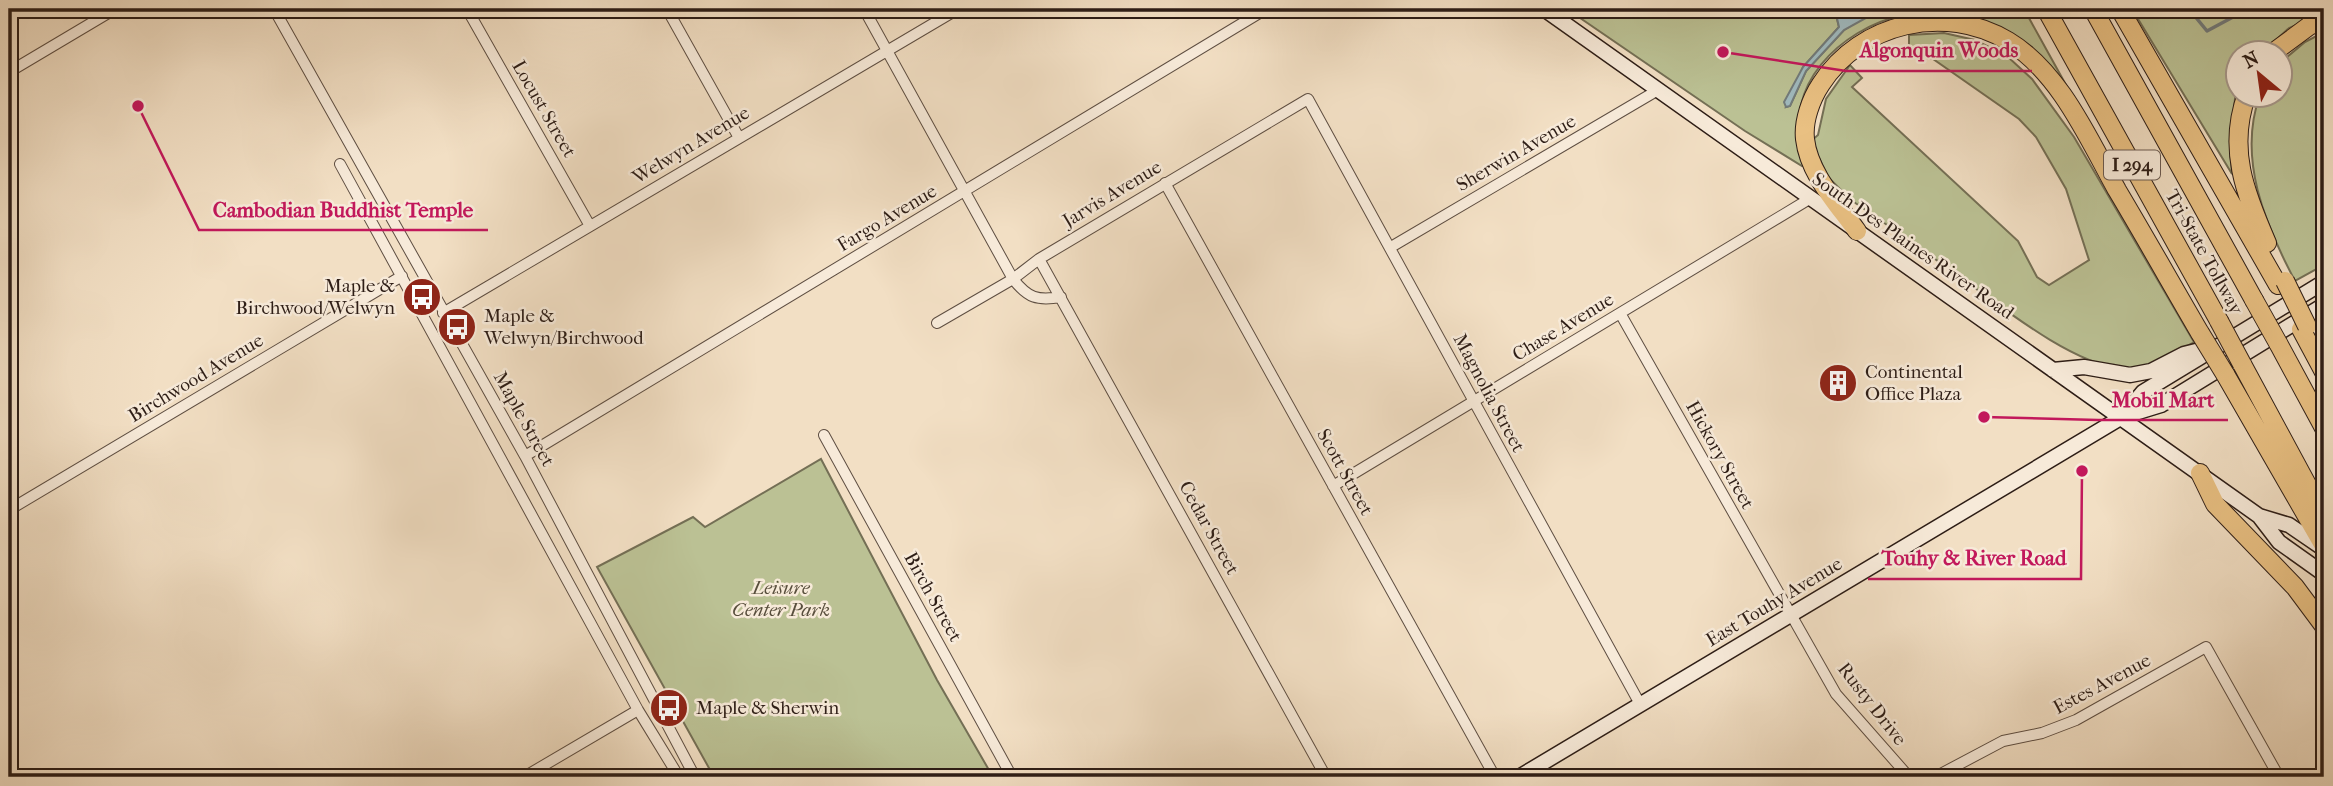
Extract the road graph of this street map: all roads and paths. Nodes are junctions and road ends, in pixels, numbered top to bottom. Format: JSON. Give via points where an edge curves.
{"nodes":[{"id":1,"x":115,"y":9,"type":"edge"},
{"id":2,"x":274,"y":9,"type":"edge"},
{"id":3,"x":467,"y":9,"type":"edge"},
{"id":4,"x":667,"y":9,"type":"edge"},
{"id":5,"x":864,"y":9,"type":"edge"},
{"id":6,"x":958,"y":9,"type":"edge"},
{"id":7,"x":1266,"y":9,"type":"edge"},
{"id":8,"x":1545,"y":9,"type":"edge"},
{"id":9,"x":2046,"y":9,"type":"edge"},
{"id":10,"x":2093,"y":9,"type":"edge"},
{"id":11,"x":2120,"y":9,"type":"edge"},
{"id":12,"x":2324,"y":20,"type":"edge"},
{"id":13,"x":2293,"y":38,"type":"edge"},
{"id":14,"x":888,"y":50,"type":"junction"},
{"id":15,"x":9,"y":72,"type":"edge"},
{"id":16,"x":1658,"y":90,"type":"junction"},
{"id":17,"x":1308,"y":99,"type":"joint"},
{"id":18,"x":2242,"y":108,"type":"edge"},
{"id":19,"x":738,"y":136,"type":"junction"},
{"id":20,"x":341,"y":164,"type":"dead end"},
{"id":21,"x":1165,"y":183,"type":"junction"},
{"id":22,"x":965,"y":192,"type":"junction"},
{"id":23,"x":1811,"y":198,"type":"junction"},
{"id":24,"x":590,"y":226,"type":"junction"},
{"id":25,"x":1857,"y":231,"type":"junction"},
{"id":26,"x":1391,"y":247,"type":"junction"},
{"id":27,"x":1039,"y":259,"type":"junction"},
{"id":28,"x":402,"y":276,"type":"junction"},
{"id":29,"x":1013,"y":279,"type":"junction"},
{"id":30,"x":2324,"y":282,"type":"edge"},
{"id":31,"x":2281,"y":283,"type":"junction"},
{"id":32,"x":1061,"y":297,"type":"junction"},
{"id":33,"x":2324,"y":305,"type":"edge"},
{"id":34,"x":443,"y":313,"type":"junction"},
{"id":35,"x":1620,"y":313,"type":"junction"},
{"id":36,"x":937,"y":323,"type":"dead end"},
{"id":37,"x":2304,"y":327,"type":"junction"},
{"id":38,"x":2223,"y":344,"type":"junction"},
{"id":39,"x":2324,"y":357,"type":"edge"},
{"id":40,"x":2053,"y":370,"type":"junction"},
{"id":41,"x":2324,"y":372,"type":"edge"},
{"id":42,"x":1473,"y":401,"type":"junction"},
{"id":43,"x":2122,"y":417,"type":"junction"},
{"id":44,"x":2324,"y":428,"type":"edge"},
{"id":45,"x":824,"y":435,"type":"dead end"},
{"id":46,"x":525,"y":456,"type":"junction"},
{"id":47,"x":2200,"y":473,"type":"junction"},
{"id":48,"x":1333,"y":486,"type":"junction"},
{"id":49,"x":9,"y":510,"type":"edge"},
{"id":50,"x":2259,"y":516,"type":"junction"},
{"id":51,"x":2324,"y":516,"type":"edge"},
{"id":52,"x":2324,"y":548,"type":"edge"},
{"id":53,"x":2324,"y":574,"type":"edge"},
{"id":54,"x":1790,"y":614,"type":"junction"},
{"id":55,"x":2324,"y":626,"type":"edge"},
{"id":56,"x":1640,"y":704,"type":"junction"},
{"id":57,"x":638,"y":709,"type":"junction"},
{"id":58,"x":524,"y":777,"type":"edge"},
{"id":59,"x":679,"y":777,"type":"edge"},
{"id":60,"x":695,"y":777,"type":"edge"},
{"id":61,"x":1012,"y":777,"type":"edge"},
{"id":62,"x":1326,"y":777,"type":"edge"},
{"id":63,"x":1495,"y":777,"type":"edge"},
{"id":64,"x":1518,"y":777,"type":"edge"},
{"id":65,"x":1909,"y":777,"type":"edge"},
{"id":66,"x":1935,"y":777,"type":"edge"},
{"id":67,"x":2279,"y":777,"type":"edge"}],
"edges":[{"from":1,"to":15,"type":"street"},
{"from":2,"to":34,"type":"street","name":"Maple Street"},
{"from":3,"to":24,"type":"street","name":"Locust Street"},
{"from":4,"to":19,"type":"street"},
{"from":5,"to":14,"type":"street"},
{"from":6,"to":14,"type":"street","name":"Welwyn Avenue"},
{"from":7,"to":22,"type":"street","name":"Fargo Avenue"},
{"from":8,"to":16,"type":"main road","name":"South Des Plaines River Road"},
{"from":9,"to":51,"type":"highway","name":"Tri-State Tollway","number":"I 294","bridge":true},
{"from":10,"to":44,"type":"highway","name":"Tri-State Tollway","number":"I 294","bridge":true},
{"from":11,"to":31,"type":"highway"},
{"from":12,"to":13,"type":"highway"},
{"from":14,"to":19,"type":"street","name":"Welwyn Avenue"},
{"from":14,"to":22,"type":"street"},
{"from":16,"to":23,"type":"main road","name":"South Des Plaines River Road"},
{"from":16,"to":26,"type":"street","name":"Sherwin Avenue"},
{"from":17,"to":21,"type":"street","name":"Jarvis Avenue"},
{"from":17,"to":26,"type":"street","name":"Magnolia Street"},
{"from":18,"to":31,"type":"highway","via":[[2239,166]]},
{"from":19,"to":24,"type":"street","name":"Welwyn Avenue"},
{"from":20,"to":28,"type":"street","name":"Maple Street"},
{"from":21,"to":27,"type":"street","name":"Jarvis Avenue"},
{"from":21,"to":48,"type":"street","name":"Scott Street"},
{"from":22,"to":29,"type":"street"},
{"from":22,"to":46,"type":"street","name":"Fargo Avenue"},
{"from":23,"to":25,"type":"main road","name":"South Des Plaines River Road"},
{"from":23,"to":35,"type":"street","name":"Chase Avenue"},
{"from":24,"to":34,"type":"street","name":"Welwyn Avenue"},
{"from":25,"to":40,"type":"main road","name":"South Des Plaines River Road"},
{"from":25,"to":52,"type":"highway","bridge":true,"via":[[1819,177],[1809,155],[1805,124],[1816,90],[1844,55],[1888,29],[1931,22],[1974,27],[2010,42],[2072,111]]},
{"from":26,"to":42,"type":"street","name":"Magnolia Street"},
{"from":27,"to":29,"type":"street","name":"Jarvis Avenue"},
{"from":27,"to":32,"type":"street","name":"Cedar Street"},
{"from":28,"to":49,"type":"street","name":"Birchwood Avenue"},
{"from":28,"to":57,"type":"street","name":"Maple Street"},
{"from":29,"to":32,"type":"street","via":[[1027,296],[1041,300]]},
{"from":29,"to":36,"type":"street","name":"Jarvis Avenue"},
{"from":30,"to":38,"type":"main road","name":"East Touhy Avenue"},
{"from":31,"to":37,"type":"highway"},
{"from":32,"to":62,"type":"street","name":"Cedar Street"},
{"from":33,"to":43,"type":"main road","name":"East Touhy Avenue","via":[[2161,405]]},
{"from":34,"to":46,"type":"street","name":"Maple Street"},
{"from":35,"to":42,"type":"street","name":"Chase Avenue"},
{"from":35,"to":54,"type":"street","name":"Hickory Street"},
{"from":37,"to":39,"type":"highway"},
{"from":37,"to":41,"type":"highway"},
{"from":38,"to":40,"type":"main road","via":[[2130,376],[2084,367]]},
{"from":38,"to":43,"type":"main road","name":"East Touhy Avenue","via":[[2143,393]]},
{"from":40,"to":43,"type":"main road","name":"South Des Plaines River Road"},
{"from":42,"to":48,"type":"street","name":"Chase Avenue"},
{"from":42,"to":56,"type":"street","name":"Magnolia Street"},
{"from":43,"to":47,"type":"main road","name":"South Des Plaines River Road"},
{"from":43,"to":54,"type":"main road","name":"East Touhy Avenue"},
{"from":45,"to":61,"type":"street","name":"Birch Street"},
{"from":46,"to":60,"type":"street","name":"Maple Street"},
{"from":47,"to":50,"type":"main road","name":"South Des Plaines River Road"},
{"from":47,"to":55,"type":"highway","via":[[2215,504],[2295,587]]},
{"from":48,"to":63,"type":"street","name":"Scott Street"},
{"from":50,"to":52,"type":"main road","name":"South Des Plaines River Road","via":[[2289,525]]},
{"from":50,"to":53,"type":"main road","name":"South Des Plaines River Road","via":[[2279,542]]},
{"from":54,"to":56,"type":"main road","name":"East Touhy Avenue"},
{"from":54,"to":65,"type":"street","name":"Rusty Drive","via":[[1836,694]]},
{"from":56,"to":64,"type":"main road","name":"East Touhy Avenue"},
{"from":57,"to":58,"type":"street"},
{"from":57,"to":59,"type":"street","name":"Maple Street"},
{"from":66,"to":67,"type":"street","name":"Estes Avenue","via":[[2003,741],[2076,720],[2206,647]]}]}
